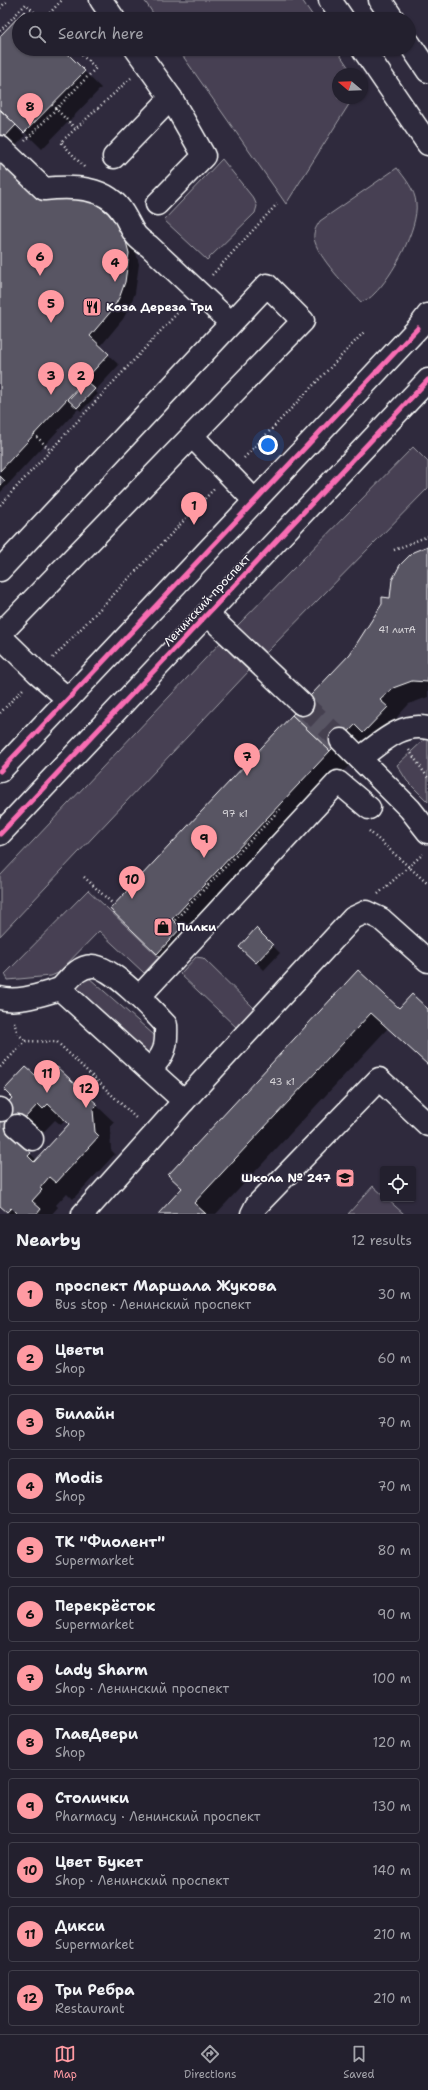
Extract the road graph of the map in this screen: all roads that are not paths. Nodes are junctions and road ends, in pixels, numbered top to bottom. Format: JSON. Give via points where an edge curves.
{"nodes":[{"id":1,"x":101,"y":0,"type":"edge"},
{"id":2,"x":330,"y":0,"type":"edge"},
{"id":3,"x":380,"y":0,"type":"edge"},
{"id":4,"x":109,"y":12,"type":"edge"},
{"id":5,"x":338,"y":12,"type":"edge"},
{"id":6,"x":388,"y":12,"type":"edge"},
{"id":7,"x":416,"y":53,"type":"edge"},
{"id":8,"x":141,"y":56,"type":"edge"},
{"id":9,"x":368,"y":56,"type":"edge"},
{"id":10,"x":428,"y":71,"type":"edge"},
{"id":11,"x":171,"y":98,"type":"junction"},
{"id":12,"x":428,"y":144,"type":"edge"},
{"id":13,"x":10,"y":146,"type":"edge"},
{"id":14,"x":114,"y":157,"type":"dead end"},
{"id":15,"x":157,"y":204,"type":"dead end"},
{"id":16,"x":428,"y":315,"type":"edge"},
{"id":17,"x":231,"y":323,"type":"junction"},
{"id":18,"x":428,"y":380,"type":"edge"},
{"id":19,"x":192,"y":436,"type":"junction"},
{"id":20,"x":255,"y":501,"type":"junction"},
{"id":21,"x":0,"y":570,"type":"edge"},
{"id":22,"x":207,"y":614,"type":"junction"},
{"id":23,"x":0,"y":635,"type":"edge"},
{"id":24,"x":68,"y":699,"type":"junction"},
{"id":25,"x":302,"y":704,"type":"tunnel mouth"},
{"id":26,"x":428,"y":728,"type":"edge"},
{"id":27,"x":341,"y":740,"type":"tunnel mouth"},
{"id":28,"x":360,"y":758,"type":"junction"},
{"id":29,"x":0,"y":772,"type":"edge"},
{"id":30,"x":368,"y":808,"type":"dead end"},
{"id":31,"x":428,"y":832,"type":"edge"},
{"id":32,"x":0,"y":834,"type":"edge"},
{"id":33,"x":428,"y":961,"type":"edge"},
{"id":34,"x":60,"y":989,"type":"junction"},
{"id":35,"x":139,"y":997,"type":"junction"},
{"id":36,"x":2,"y":1002,"type":"edge"},
{"id":37,"x":150,"y":1070,"type":"junction"},
{"id":38,"x":184,"y":1101,"type":"junction"},
{"id":39,"x":428,"y":1125,"type":"edge"},
{"id":40,"x":83,"y":1214,"type":"edge"},
{"id":41,"x":252,"y":1214,"type":"edge"}],
"edges":[{"from":1,"to":4,"type":"main road"},
{"from":2,"to":5,"type":"main road"},
{"from":3,"to":6,"type":"main road"},
{"from":7,"to":10,"type":"main road"},
{"from":8,"to":11,"type":"main road"},
{"from":9,"to":12,"type":"main road"},
{"from":11,"to":14,"type":"main road"},
{"from":11,"to":15,"type":"main road","via":[[204,156]]},
{"from":13,"to":17,"type":"main road","via":[[44,189],[78,187],[105,195],[122,211],[137,239],[150,246]]},
{"from":16,"to":20,"type":"main road"},
{"from":17,"to":19,"type":"main road","via":[[267,285],[303,321]]},
{"from":17,"to":21,"type":"main road"},
{"from":18,"to":22,"type":"main road","name":"Ленинский проспект"},
{"from":19,"to":20,"type":"main road"},
{"from":19,"to":23,"type":"main road"},
{"from":20,"to":24,"type":"main road"},
{"from":22,"to":25,"type":"main road"},
{"from":22,"to":32,"type":"main road","name":"Ленинский проспект"},
{"from":23,"to":24,"type":"main road"},
{"from":24,"to":29,"type":"main road"},
{"from":26,"to":28,"type":"main road","via":[[411,726],[396,732]]},
{"from":27,"to":28,"type":"main road"},
{"from":28,"to":31,"type":"main road","via":[[410,809]]},
{"from":30,"to":35,"type":"main road","via":[[338,782]]},
{"from":33,"to":38,"type":"main road","via":[[381,919],[366,912],[353,918]]},
{"from":34,"to":35,"type":"main road","via":[[78,970],[94,965],[111,972]]},
{"from":34,"to":36,"type":"main road"},
{"from":34,"to":37,"type":"main road"},
{"from":35,"to":37,"type":"main road","via":[[166,1025],[167,1044],[161,1058]]},
{"from":37,"to":38,"type":"main road"},
{"from":38,"to":40,"type":"main road"},
{"from":39,"to":41,"type":"main road","via":[[379,1078],[256,1206]]}]}
